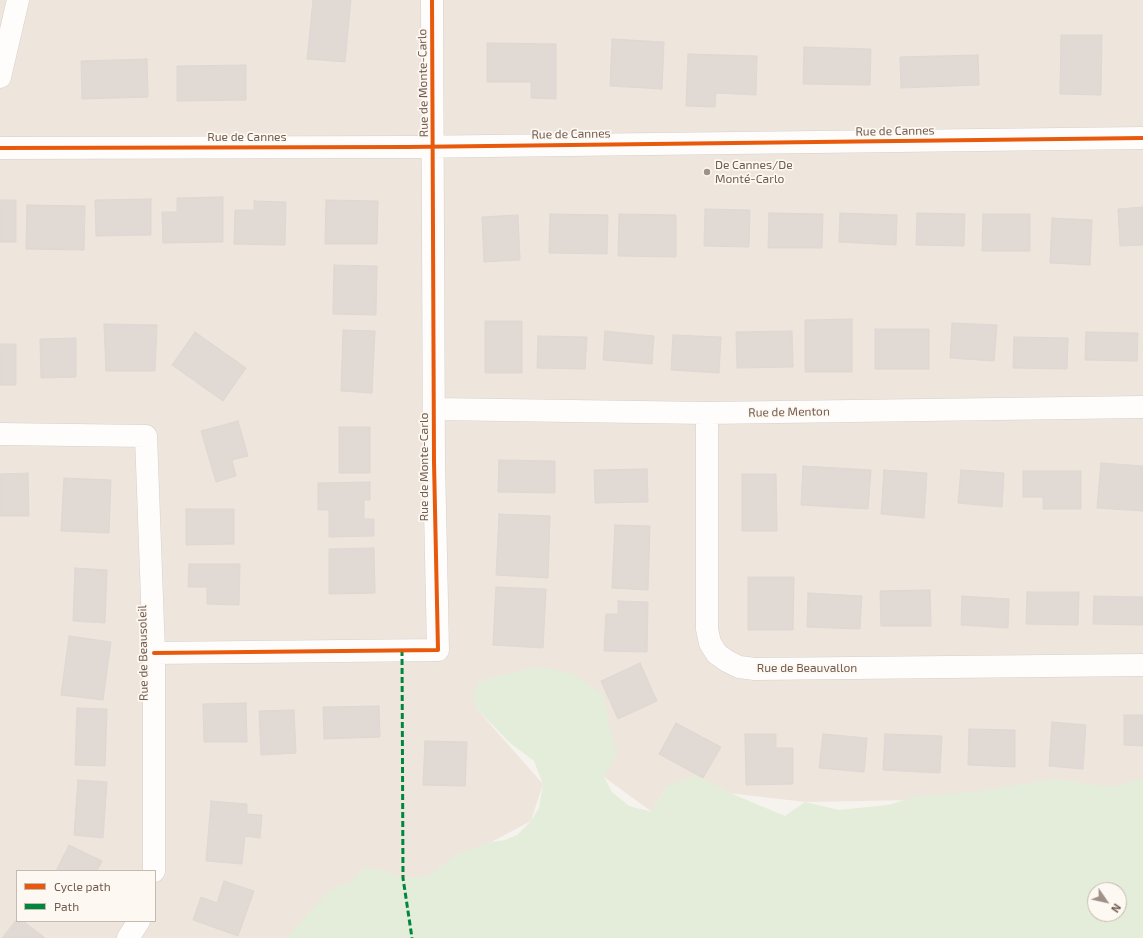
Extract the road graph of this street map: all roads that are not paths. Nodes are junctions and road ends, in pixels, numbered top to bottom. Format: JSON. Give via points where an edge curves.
{"nodes":[{"id":1,"x":18,"y":0,"type":"edge"},
{"id":2,"x":432,"y":0,"type":"edge"},
{"id":3,"x":0,"y":77,"type":"edge"},
{"id":4,"x":1143,"y":138,"type":"edge"},
{"id":5,"x":434,"y":146,"type":"junction"},
{"id":6,"x":0,"y":148,"type":"edge"},
{"id":7,"x":1143,"y":407,"type":"edge"},
{"id":8,"x":434,"y":409,"type":"junction"},
{"id":9,"x":707,"y":413,"type":"junction"},
{"id":10,"x":0,"y":434,"type":"edge"},
{"id":11,"x":154,"y":653,"type":"junction"},
{"id":12,"x":1143,"y":665,"type":"edge"},
{"id":13,"x":154,"y":870,"type":"edge"},
{"id":14,"x":137,"y":922,"type":"edge"},
{"id":15,"x":128,"y":938,"type":"edge"}],
"edges":[{"from":1,"to":3,"type":"street"},
{"from":2,"to":5,"type":"street","name":"Rue de Monte-Carlo"},
{"from":4,"to":5,"type":"street","name":"Rue de Cannes"},
{"from":5,"to":6,"type":"street","name":"Rue de Cannes"},
{"from":5,"to":8,"type":"street","name":"Rue de Monte-Carlo"},
{"from":7,"to":9,"type":"street","name":"Rue de Menton"},
{"from":8,"to":9,"type":"street","name":"Rue de Menton"},
{"from":8,"to":11,"type":"street","name":"Rue de Monte-Carlo","via":[[434,540],[438,650]]},
{"from":9,"to":12,"type":"street","name":"Rue de Beauvallon","via":[[707,629],[710,643],[717,654],[727,662],[755,669]]},
{"from":10,"to":11,"type":"street","name":"Rue de Beausoleil","via":[[146,436]]},
{"from":11,"to":13,"type":"street","name":"Rue de Beausoleil"},
{"from":14,"to":15,"type":"street"}]}
